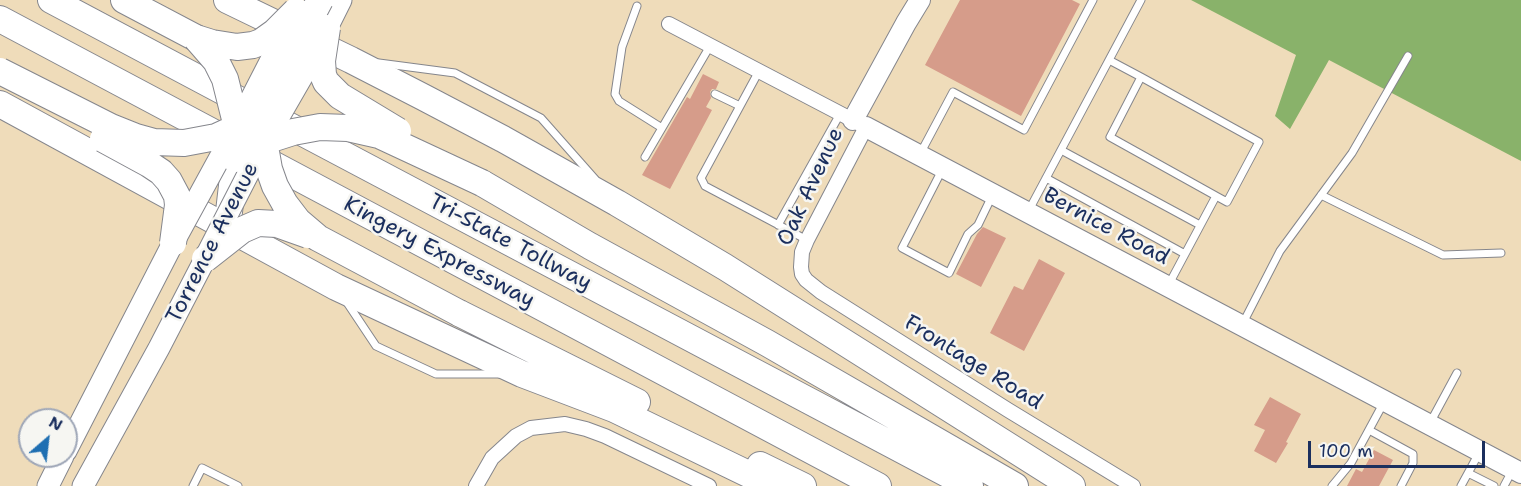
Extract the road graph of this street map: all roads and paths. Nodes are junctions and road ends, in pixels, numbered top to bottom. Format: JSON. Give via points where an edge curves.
{"nodes":[{"id":1,"x":51,"y":0,"type":"edge"},
{"id":2,"x":124,"y":0,"type":"edge"},
{"id":3,"x":227,"y":0,"type":"edge"},
{"id":4,"x":920,"y":0,"type":"edge"},
{"id":5,"x":1093,"y":0,"type":"edge"},
{"id":6,"x":1141,"y":0,"type":"edge"},
{"id":7,"x":333,"y":2,"type":"edge"},
{"id":8,"x":298,"y":6,"type":"edge"},
{"id":9,"x":637,"y":6,"type":"dead end"},
{"id":10,"x":0,"y":19,"type":"edge"},
{"id":11,"x":669,"y":24,"type":"dead end"},
{"id":12,"x":327,"y":28,"type":"junction"},
{"id":13,"x":196,"y":38,"type":"junction"},
{"id":14,"x":710,"y":46,"type":"junction"},
{"id":15,"x":1408,"y":56,"type":"dead end"},
{"id":16,"x":351,"y":60,"type":"junction"},
{"id":17,"x":1109,"y":60,"type":"junction"},
{"id":18,"x":310,"y":63,"type":"junction"},
{"id":19,"x":759,"y":71,"type":"junction"},
{"id":20,"x":0,"y":72,"type":"edge"},
{"id":21,"x":1141,"y":77,"type":"junction"},
{"id":22,"x":715,"y":94,"type":"dead end"},
{"id":23,"x":0,"y":104,"type":"edge"},
{"id":24,"x":740,"y":106,"type":"junction"},
{"id":25,"x":268,"y":108,"type":"junction"},
{"id":26,"x":853,"y":120,"type":"junction"},
{"id":27,"x":237,"y":128,"type":"junction"},
{"id":28,"x":662,"y":128,"type":"junction"},
{"id":29,"x":265,"y":141,"type":"junction"},
{"id":30,"x":1061,"y":150,"type":"junction"},
{"id":31,"x":919,"y":156,"type":"junction"},
{"id":32,"x":645,"y":157,"type":"dead end"},
{"id":33,"x":235,"y":159,"type":"junction"},
{"id":34,"x":943,"y":168,"type":"junction"},
{"id":35,"x":1046,"y":178,"type":"junction"},
{"id":36,"x":483,"y":183,"type":"junction"},
{"id":37,"x":993,"y":194,"type":"junction"},
{"id":38,"x":199,"y":195,"type":"junction"},
{"id":39,"x":1321,"y":195,"type":"junction"},
{"id":40,"x":1216,"y":196,"type":"junction"},
{"id":41,"x":617,"y":203,"type":"junction"},
{"id":42,"x":230,"y":212,"type":"junction"},
{"id":43,"x":1028,"y":213,"type":"junction"},
{"id":44,"x":778,"y":225,"type":"junction"},
{"id":45,"x":1200,"y":225,"type":"junction"},
{"id":46,"x":318,"y":238,"type":"junction"},
{"id":47,"x":807,"y":240,"type":"junction"},
{"id":48,"x":173,"y":243,"type":"junction"},
{"id":49,"x":1501,"y":253,"type":"dead end"},
{"id":50,"x":1185,"y":254,"type":"junction"},
{"id":51,"x":205,"y":259,"type":"junction"},
{"id":52,"x":801,"y":267,"type":"joint"},
{"id":53,"x":1168,"y":286,"type":"junction"},
{"id":54,"x":336,"y":287,"type":"junction"},
{"id":55,"x":1241,"y":326,"type":"junction"},
{"id":56,"x":1457,"y":373,"type":"dead end"},
{"id":57,"x":522,"y":374,"type":"junction"},
{"id":58,"x":1384,"y":401,"type":"junction"},
{"id":59,"x":1429,"y":424,"type":"junction"},
{"id":60,"x":78,"y":428,"type":"edge"},
{"id":61,"x":1369,"y":430,"type":"junction"},
{"id":62,"x":1480,"y":451,"type":"junction"},
{"id":63,"x":57,"y":468,"type":"edge"},
{"id":64,"x":1468,"y":473,"type":"junction"},
{"id":65,"x":1513,"y":476,"type":"edge"},
{"id":66,"x":48,"y":486,"type":"edge"},
{"id":67,"x":83,"y":486,"type":"edge"},
{"id":68,"x":193,"y":486,"type":"edge"},
{"id":69,"x":238,"y":486,"type":"edge"},
{"id":70,"x":476,"y":486,"type":"edge"},
{"id":71,"x":709,"y":486,"type":"edge"},
{"id":72,"x":773,"y":486,"type":"edge"},
{"id":73,"x":803,"y":486,"type":"edge"},
{"id":74,"x":878,"y":486,"type":"edge"},
{"id":75,"x":970,"y":486,"type":"edge"},
{"id":76,"x":1015,"y":486,"type":"edge"},
{"id":77,"x":1072,"y":486,"type":"edge"},
{"id":78,"x":1133,"y":486,"type":"edge"},
{"id":79,"x":1332,"y":486,"type":"edge"},
{"id":80,"x":1401,"y":486,"type":"edge"},
{"id":81,"x":1461,"y":486,"type":"edge"},
{"id":82,"x":1494,"y":486,"type":"edge"}],
"edges":[{"from":1,"to":75,"type":"highway","name":"Tri-State Tollway"},
{"from":2,"to":13,"type":"highway"},
{"from":3,"to":16,"type":"highway"},
{"from":4,"to":26,"type":"street","name":"Oak Avenue"},
{"from":5,"to":31,"type":"lane","via":[[1024,130],[953,92]]},
{"from":6,"to":17,"type":"lane"},
{"from":7,"to":12,"type":"main road","name":"Torrence Avenue"},
{"from":7,"to":25,"type":"highway","bridge":true,"via":[[279,78]]},
{"from":8,"to":13,"type":"highway","bridge":true,"via":[[275,32],[253,45],[237,47]]},
{"from":8,"to":27,"type":"main road","name":"Torrence Avenue","bridge":true},
{"from":9,"to":28,"type":"lane","via":[[622,47],[615,94],[619,102]]},
{"from":10,"to":74,"type":"highway","name":"Kingery Expressway"},
{"from":11,"to":14,"type":"street","name":"Bernice Road"},
{"from":12,"to":18,"type":"main road","name":"Torrence Avenue","bridge":true},
{"from":12,"to":36,"type":"highway","bridge":true,"via":[[322,69],[331,88]]},
{"from":13,"to":27,"type":"highway","bridge":true,"via":[[221,69]]},
{"from":14,"to":19,"type":"street","name":"Bernice Road"},
{"from":14,"to":28,"type":"lane","via":[[694,82]]},
{"from":15,"to":39,"type":"lane","via":[[1352,153]]},
{"from":16,"to":41,"type":"highway"},
{"from":16,"to":41,"type":"lane","via":[[455,73],[542,118]]},
{"from":17,"to":21,"type":"lane"},
{"from":17,"to":30,"type":"lane"},
{"from":18,"to":25,"type":"highway","bridge":true},
{"from":18,"to":29,"type":"main road","name":"Torrence Avenue","bridge":true},
{"from":19,"to":24,"type":"lane"},
{"from":19,"to":26,"type":"street","name":"Bernice Road"},
{"from":20,"to":27,"type":"highway","bridge":true,"via":[[145,140],[192,142]]},
{"from":20,"to":48,"type":"highway","bridge":true,"via":[[41,105],[161,172],[177,196]]},
{"from":21,"to":40,"type":"lane","via":[[1110,137]]},
{"from":21,"to":40,"type":"lane","via":[[1259,142],[1227,202]]},
{"from":22,"to":24,"type":"lane"},
{"from":23,"to":54,"type":"highway"},
{"from":24,"to":44,"type":"lane","via":[[701,177],[705,186]]},
{"from":25,"to":27,"type":"highway","bridge":true},
{"from":25,"to":29,"type":"highway","bridge":true},
{"from":26,"to":31,"type":"street","name":"Bernice Road"},
{"from":26,"to":44,"type":"lane"},
{"from":26,"to":47,"type":"street","name":"Oak Avenue"},
{"from":27,"to":33,"type":"highway","bridge":true},
{"from":27,"to":38,"type":"main road","name":"Torrence Avenue","bridge":true},
{"from":28,"to":32,"type":"lane"},
{"from":29,"to":33,"type":"highway","bridge":true},
{"from":29,"to":36,"type":"highway","bridge":true,"via":[[310,128],[363,130]]},
{"from":29,"to":42,"type":"main road","name":"Torrence Avenue","bridge":true},
{"from":29,"to":46,"type":"highway","bridge":true,"via":[[269,169],[279,195],[298,221]]},
{"from":30,"to":35,"type":"lane"},
{"from":30,"to":45,"type":"lane"},
{"from":31,"to":34,"type":"street","name":"Bernice Road"},
{"from":33,"to":38,"type":"highway","bridge":true},
{"from":33,"to":42,"type":"highway","bridge":true},
{"from":34,"to":37,"type":"street","name":"Bernice Road"},
{"from":34,"to":37,"type":"lane","via":[[902,248],[948,273]]},
{"from":35,"to":43,"type":"lane"},
{"from":35,"to":50,"type":"lane"},
{"from":36,"to":76,"type":"highway"},
{"from":37,"to":43,"type":"street","name":"Bernice Road"},
{"from":38,"to":48,"type":"main road","name":"Torrence Avenue","bridge":true},
{"from":39,"to":49,"type":"lane","via":[[1443,255]]},
{"from":39,"to":55,"type":"lane","via":[[1280,251]]},
{"from":40,"to":45,"type":"lane"},
{"from":41,"to":77,"type":"highway"},
{"from":42,"to":51,"type":"main road","name":"Torrence Avenue","bridge":true},
{"from":43,"to":53,"type":"street","name":"Bernice Road"},
{"from":44,"to":47,"type":"lane"},
{"from":45,"to":50,"type":"lane"},
{"from":46,"to":51,"type":"highway","bridge":true,"via":[[283,225],[258,223],[242,230]]},
{"from":46,"to":73,"type":"highway","bridge":true},
{"from":47,"to":52,"type":"street","name":"Oak Avenue"},
{"from":48,"to":60,"type":"main road","name":"Torrence Avenue"},
{"from":50,"to":53,"type":"lane"},
{"from":51,"to":67,"type":"main road","name":"Torrence Avenue"},
{"from":52,"to":78,"type":"street","name":"Frontage Road","via":[[806,280],[821,292]]},
{"from":53,"to":55,"type":"street","name":"Bernice Road"},
{"from":54,"to":57,"type":"highway"},
{"from":54,"to":57,"type":"lane","via":[[376,346],[436,375]]},
{"from":55,"to":58,"type":"street","name":"Bernice Road"},
{"from":56,"to":59,"type":"lane"},
{"from":57,"to":72,"type":"highway","via":[[614,409]]},
{"from":58,"to":59,"type":"street","name":"Bernice Road"},
{"from":58,"to":61,"type":"lane"},
{"from":59,"to":62,"type":"street","name":"Bernice Road"},
{"from":61,"to":79,"type":"lane","via":[[1351,463]]},
{"from":61,"to":80,"type":"lane","via":[[1413,454],[1413,463]]},
{"from":62,"to":64,"type":"lane"},
{"from":62,"to":65,"type":"street","name":"Bernice Road"},
{"from":63,"to":66,"type":"main road"},
{"from":64,"to":81,"type":"lane"},
{"from":64,"to":82,"type":"lane"},
{"from":68,"to":69,"type":"lane","via":[[202,468]]},
{"from":70,"to":71,"type":"street","via":[[492,458],[516,436],[531,428],[565,424],[605,436]]}]}
